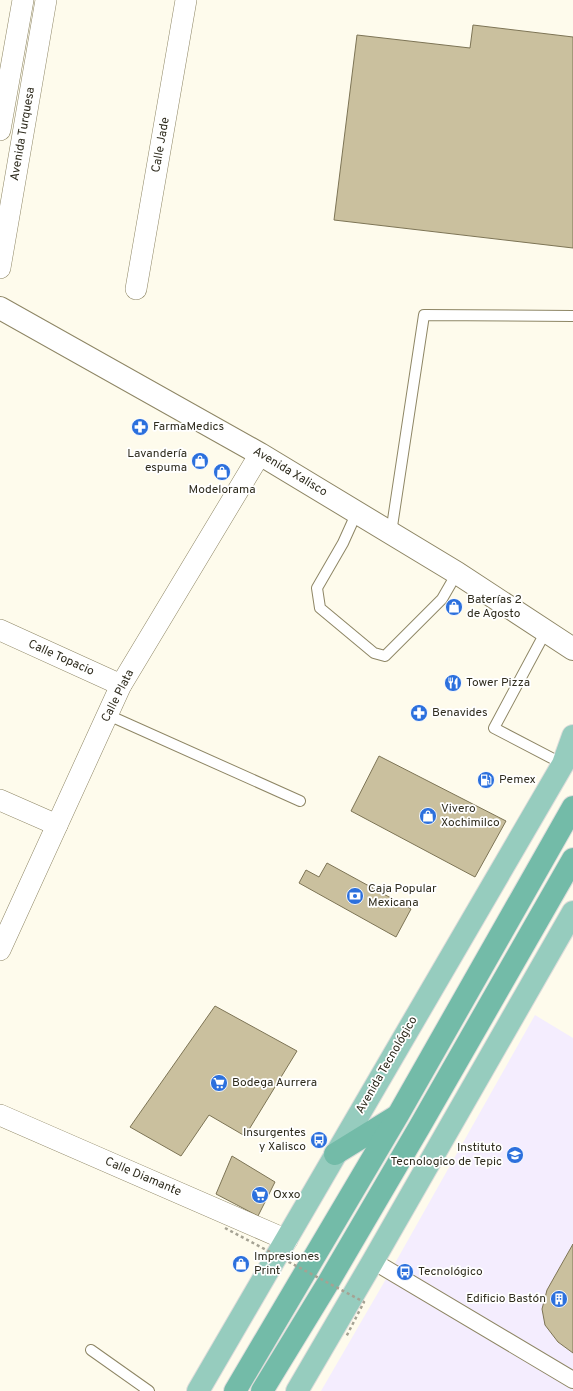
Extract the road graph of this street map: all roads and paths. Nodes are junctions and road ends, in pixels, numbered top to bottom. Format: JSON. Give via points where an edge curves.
{"nodes":[{"id":1,"x":23,"y":0,"type":"edge"},
{"id":2,"x":46,"y":0,"type":"edge"},
{"id":3,"x":186,"y":0,"type":"edge"},
{"id":4,"x":0,"y":130,"type":"edge"},
{"id":5,"x":0,"y":268,"type":"edge"},
{"id":6,"x":136,"y":289,"type":"dead end"},
{"id":7,"x":0,"y":308,"type":"edge"},
{"id":8,"x":573,"y":316,"type":"edge"},
{"id":9,"x":260,"y":454,"type":"junction"},
{"id":10,"x":357,"y":512,"type":"junction"},
{"id":11,"x":391,"y":533,"type":"junction"},
{"id":12,"x":457,"y":573,"type":"junction"},
{"id":13,"x":0,"y":630,"type":"edge"},
{"id":14,"x":546,"y":632,"type":"junction"},
{"id":15,"x":573,"y":649,"type":"edge"},
{"id":16,"x":121,"y":685,"type":"junction"},
{"id":17,"x":108,"y":715,"type":"junction"},
{"id":18,"x":573,"y":736,"type":"edge"},
{"id":19,"x":563,"y":764,"type":"junction"},
{"id":20,"x":0,"y":800,"type":"edge"},
{"id":21,"x":300,"y":801,"type":"dead end"},
{"id":22,"x":573,"y":807,"type":"edge"},
{"id":23,"x":58,"y":825,"type":"junction"},
{"id":24,"x":573,"y":859,"type":"edge"},
{"id":25,"x":573,"y":912,"type":"edge"},
{"id":26,"x":0,"y":950,"type":"edge"},
{"id":27,"x":0,"y":1115,"type":"edge"},
{"id":28,"x":398,"y":1115,"type":"junction"},
{"id":29,"x":335,"y":1154,"type":"junction"},
{"id":30,"x":225,"y":1228,"type":"dead end"},
{"id":31,"x":287,"y":1240,"type":"junction"},
{"id":32,"x":373,"y":1261,"type":"junction"},
{"id":33,"x":346,"y":1337,"type":"dead end"},
{"id":34,"x":91,"y":1350,"type":"dead end"},
{"id":35,"x":277,"y":1366,"type":"junction"},
{"id":36,"x":573,"y":1380,"type":"edge"},
{"id":37,"x":149,"y":1391,"type":"edge"},
{"id":38,"x":198,"y":1391,"type":"edge"},
{"id":39,"x":235,"y":1391,"type":"edge"},
{"id":40,"x":262,"y":1391,"type":"edge"},
{"id":41,"x":274,"y":1391,"type":"edge"},
{"id":42,"x":297,"y":1391,"type":"edge"}],
"edges":[{"from":1,"to":4,"type":"street","name":"Avenida Turquesa"},
{"from":2,"to":5,"type":"street","name":"Avenida Turquesa"},
{"from":3,"to":6,"type":"street","name":"Calle Jade"},
{"from":7,"to":9,"type":"street","name":"Avenida Xalisco"},
{"from":8,"to":11,"type":"lane","via":[[424,315]]},
{"from":9,"to":10,"type":"street","name":"Avenida Xalisco"},
{"from":9,"to":16,"type":"street","name":"Calle Plata"},
{"from":10,"to":11,"type":"street","name":"Avenida Xalisco"},
{"from":10,"to":12,"type":"lane","via":[[343,543],[317,588],[320,608],[374,653],[385,656],[442,599]]},
{"from":11,"to":12,"type":"street","name":"Avenida Xalisco"},
{"from":12,"to":14,"type":"street","name":"Avenida Xalisco"},
{"from":13,"to":16,"type":"street","name":"Calle Topacio"},
{"from":14,"to":15,"type":"street","name":"Avenida Xalisco"},
{"from":14,"to":19,"type":"lane","via":[[494,728]]},
{"from":16,"to":17,"type":"street","name":"Calle Plata"},
{"from":17,"to":21,"type":"lane"},
{"from":17,"to":23,"type":"street","name":"Calle Plata"},
{"from":18,"to":19,"type":"main road","name":"Avenida Tecnológico"},
{"from":19,"to":29,"type":"main road","name":"Avenida Tecnológico"},
{"from":20,"to":23,"type":"street"},
{"from":22,"to":28,"type":"highway"},
{"from":23,"to":26,"type":"street","name":"Calle Plata"},
{"from":24,"to":35,"type":"highway","via":[[416,1132]]},
{"from":25,"to":32,"type":"main road"},
{"from":27,"to":31,"type":"street","name":"Calle Diamante"},
{"from":28,"to":29,"type":"highway"},
{"from":28,"to":39,"type":"highway"},
{"from":29,"to":31,"type":"main road","name":"Avenida Tecnológico"},
{"from":30,"to":33,"type":"path","bridge":true,"via":[[364,1302]]},
{"from":31,"to":38,"type":"main road","name":"Avenida Tecnológico"},
{"from":32,"to":36,"type":"street"},
{"from":32,"to":42,"type":"main road"},
{"from":34,"to":37,"type":"lane"},
{"from":35,"to":40,"type":"highway"},
{"from":35,"to":41,"type":"highway"}]}
